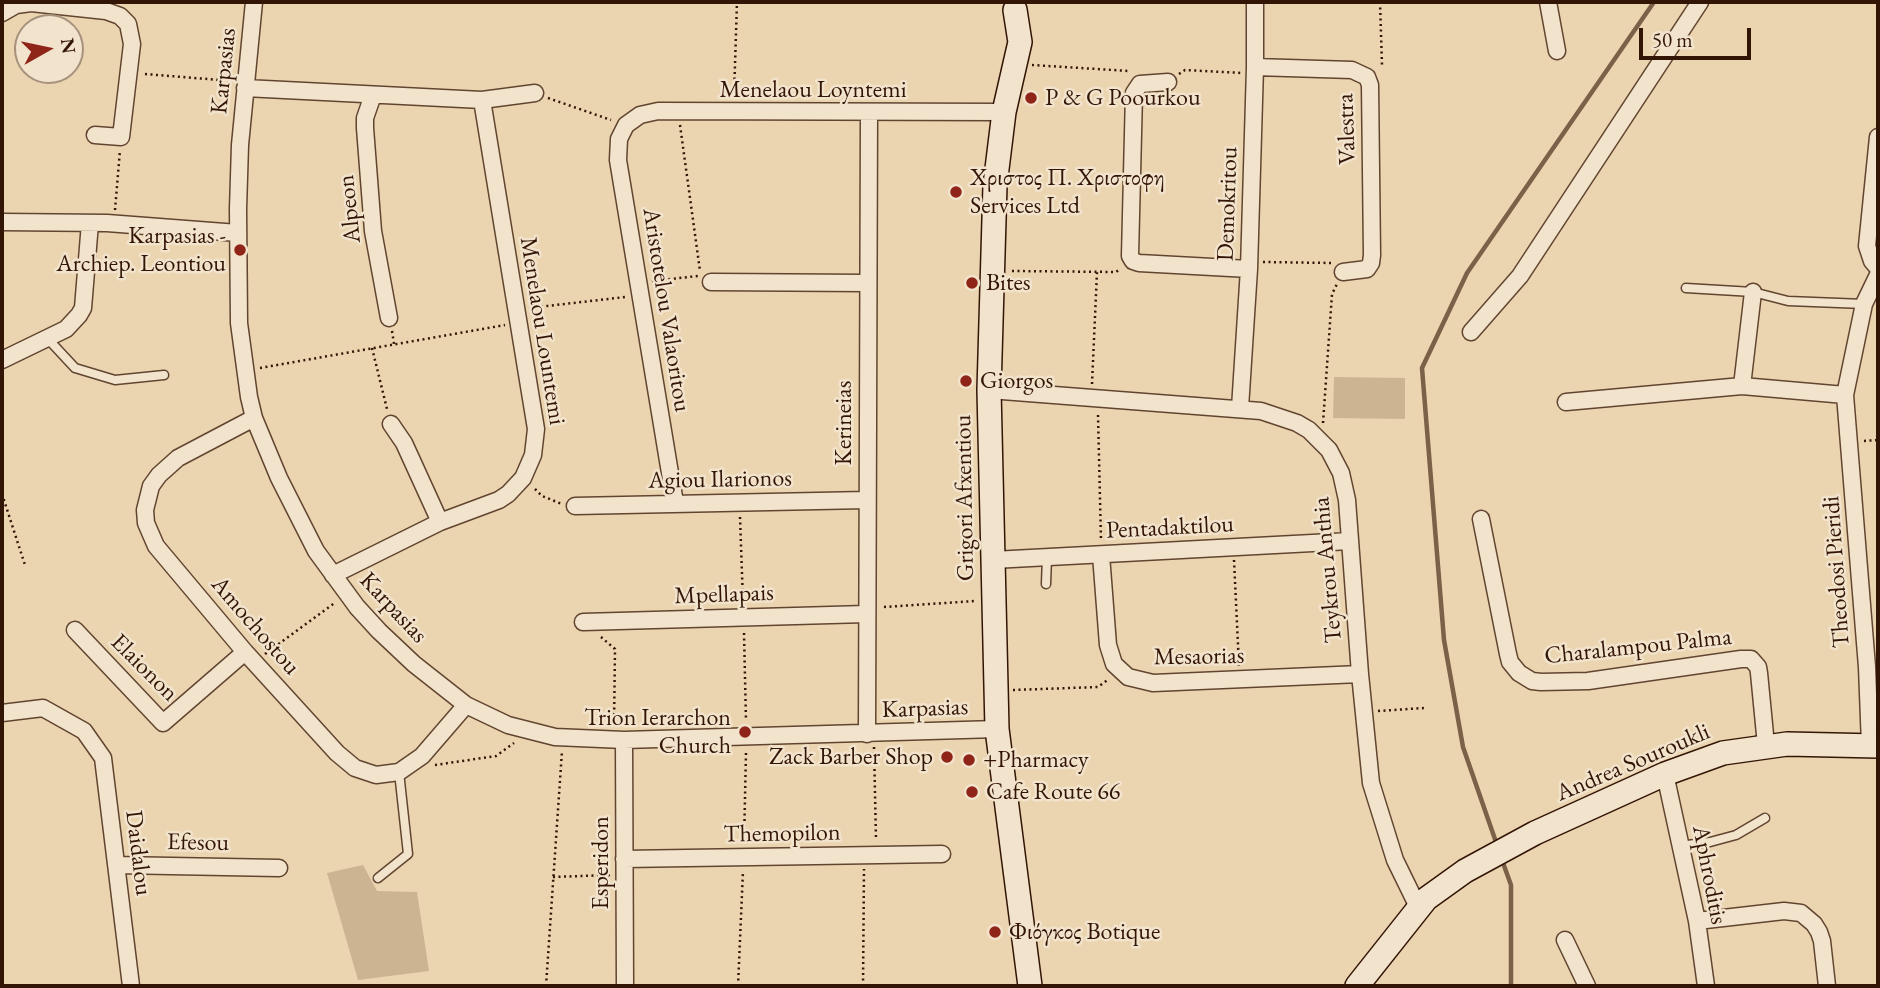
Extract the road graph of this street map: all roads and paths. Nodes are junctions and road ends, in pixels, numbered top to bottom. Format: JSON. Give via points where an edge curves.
{"nodes":[{"id":1,"x":254,"y":2,"type":"edge"},
{"id":2,"x":737,"y":2,"type":"edge"},
{"id":3,"x":1255,"y":2,"type":"edge"},
{"id":4,"x":1380,"y":2,"type":"edge"},
{"id":5,"x":1548,"y":2,"type":"edge"},
{"id":6,"x":1700,"y":2,"type":"edge"},
{"id":7,"x":1014,"y":4,"type":"edge"},
{"id":8,"x":2,"y":13,"type":"edge"},
{"id":9,"x":1557,"y":51,"type":"dead end"},
{"id":10,"x":1015,"y":64,"type":"junction"},
{"id":11,"x":1255,"y":70,"type":"junction"},
{"id":12,"x":128,"y":73,"type":"junction"},
{"id":13,"x":1367,"y":76,"type":"junction"},
{"id":14,"x":1168,"y":82,"type":"joint"},
{"id":15,"x":1140,"y":84,"type":"junction"},
{"id":16,"x":246,"y":85,"type":"junction"},
{"id":17,"x":535,"y":93,"type":"joint"},
{"id":18,"x":373,"y":95,"type":"junction"},
{"id":19,"x":482,"y":100,"type":"junction"},
{"id":20,"x":678,"y":111,"type":"junction"},
{"id":21,"x":734,"y":112,"type":"junction"},
{"id":22,"x":1004,"y":112,"type":"junction"},
{"id":23,"x":869,"y":113,"type":"junction"},
{"id":24,"x":626,"y":125,"type":"junction"},
{"id":25,"x":95,"y":135,"type":"dead end"},
{"id":26,"x":121,"y":137,"type":"junction"},
{"id":27,"x":1878,"y":137,"type":"edge"},
{"id":28,"x":2,"y":222,"type":"edge"},
{"id":29,"x":90,"y":223,"type":"junction"},
{"id":30,"x":114,"y":223,"type":"junction"},
{"id":31,"x":238,"y":233,"type":"junction"},
{"id":32,"x":1249,"y":265,"type":"junction"},
{"id":33,"x":1878,"y":268,"type":"edge"},
{"id":34,"x":991,"y":271,"type":"junction"},
{"id":35,"x":1097,"y":272,"type":"junction"},
{"id":36,"x":1116,"y":272,"type":"dead end"},
{"id":37,"x":1343,"y":272,"type":"junction"},
{"id":38,"x":1878,"y":275,"type":"edge"},
{"id":39,"x":711,"y":282,"type":"dead end"},
{"id":40,"x":867,"y":283,"type":"junction"},
{"id":41,"x":640,"y":288,"type":"junction"},
{"id":42,"x":1686,"y":288,"type":"dead end"},
{"id":43,"x":1753,"y":292,"type":"junction"},
{"id":44,"x":1864,"y":304,"type":"junction"},
{"id":45,"x":518,"y":316,"type":"junction"},
{"id":46,"x":389,"y":318,"type":"dead end"},
{"id":47,"x":1471,"y":332,"type":"dead end"},
{"id":48,"x":48,"y":339,"type":"junction"},
{"id":49,"x":372,"y":348,"type":"junction"},
{"id":50,"x":2,"y":360,"type":"edge"},
{"id":51,"x":245,"y":371,"type":"junction"},
{"id":52,"x":164,"y":375,"type":"dead end"},
{"id":53,"x":1742,"y":386,"type":"junction"},
{"id":54,"x":989,"y":390,"type":"junction"},
{"id":55,"x":1845,"y":395,"type":"junction"},
{"id":56,"x":1094,"y":398,"type":"junction"},
{"id":57,"x":1566,"y":402,"type":"dead end"},
{"id":58,"x":1240,"y":408,"type":"junction"},
{"id":59,"x":254,"y":418,"type":"junction"},
{"id":60,"x":391,"y":424,"type":"joint"},
{"id":61,"x":1321,"y":442,"type":"junction"},
{"id":62,"x":523,"y":478,"type":"junction"},
{"id":63,"x":2,"y":494,"type":"edge"},
{"id":64,"x":866,"y":500,"type":"junction"},
{"id":65,"x":675,"y":503,"type":"junction"},
{"id":66,"x":575,"y":506,"type":"joint"},
{"id":67,"x":1481,"y":519,"type":"dead end"},
{"id":68,"x":440,"y":522,"type":"junction"},
{"id":69,"x":1350,"y":541,"type":"junction"},
{"id":70,"x":1234,"y":548,"type":"junction"},
{"id":71,"x":1101,"y":555,"type":"junction"},
{"id":72,"x":1047,"y":558,"type":"junction"},
{"id":73,"x":993,"y":560,"type":"junction"},
{"id":74,"x":26,"y":565,"type":"dead end"},
{"id":75,"x":333,"y":575,"type":"junction"},
{"id":76,"x":1046,"y":584,"type":"dead end"},
{"id":77,"x":347,"y":594,"type":"junction"},
{"id":78,"x":994,"y":599,"type":"junction"},
{"id":79,"x":866,"y":611,"type":"junction"},
{"id":80,"x":583,"y":622,"type":"joint"},
{"id":81,"x":75,"y":630,"type":"dead end"},
{"id":82,"x":249,"y":657,"type":"junction"},
{"id":83,"x":1119,"y":671,"type":"junction"},
{"id":84,"x":1360,"y":674,"type":"junction"},
{"id":85,"x":1240,"y":680,"type":"junction"},
{"id":86,"x":996,"y":690,"type":"junction"},
{"id":87,"x":466,"y":705,"type":"junction"},
{"id":88,"x":1424,"y":708,"type":"dead end"},
{"id":89,"x":1363,"y":712,"type":"junction"},
{"id":90,"x":2,"y":713,"type":"edge"},
{"id":91,"x":997,"y":729,"type":"junction"},
{"id":92,"x":528,"y":732,"type":"junction"},
{"id":93,"x":870,"y":734,"type":"junction"},
{"id":94,"x":563,"y":737,"type":"junction"},
{"id":95,"x":619,"y":740,"type":"junction"},
{"id":96,"x":1766,"y":745,"type":"junction"},
{"id":97,"x":1874,"y":746,"type":"edge"},
{"id":98,"x":401,"y":771,"type":"junction"},
{"id":99,"x":1665,"y":774,"type":"junction"},
{"id":100,"x":1765,"y":818,"type":"dead end"},
{"id":101,"x":1681,"y":846,"type":"junction"},
{"id":102,"x":942,"y":853,"type":"dead end"},
{"id":103,"x":870,"y":855,"type":"junction"},
{"id":104,"x":117,"y":865,"type":"junction"},
{"id":105,"x":623,"y":867,"type":"junction"},
{"id":106,"x":279,"y":868,"type":"dead end"},
{"id":107,"x":553,"y":877,"type":"junction"},
{"id":108,"x":378,"y":878,"type":"dead end"},
{"id":109,"x":1418,"y":907,"type":"junction"},
{"id":110,"x":1697,"y":921,"type":"junction"},
{"id":111,"x":1564,"y":940,"type":"dead end"},
{"id":112,"x":131,"y":986,"type":"edge"},
{"id":113,"x":545,"y":986,"type":"edge"},
{"id":114,"x":625,"y":986,"type":"edge"},
{"id":115,"x":863,"y":986,"type":"edge"},
{"id":116,"x":1030,"y":986,"type":"edge"},
{"id":117,"x":1357,"y":986,"type":"edge"},
{"id":118,"x":1587,"y":986,"type":"edge"},
{"id":119,"x":1706,"y":986,"type":"edge"},
{"id":120,"x":1827,"y":986,"type":"edge"}],
"edges":[{"from":1,"to":16,"type":"street","name":"Karpasias"},
{"from":2,"to":21,"type":"path"},
{"from":3,"to":11,"type":"street","name":"Demokritou"},
{"from":4,"to":13,"type":"path","via":[[1382,65]]},
{"from":5,"to":9,"type":"street"},
{"from":6,"to":47,"type":"street","via":[[1520,276]]},
{"from":7,"to":10,"type":"street","name":"Grigori Afxentiou","via":[[1020,42]]},
{"from":8,"to":12,"type":"street","via":[[31,3],[120,16],[132,37]]},
{"from":10,"to":15,"type":"path","via":[[1129,70]]},
{"from":10,"to":22,"type":"street","name":"Grigori Afxentiou"},
{"from":11,"to":13,"type":"street","name":"Valestra","via":[[1352,70]]},
{"from":11,"to":14,"type":"path","via":[[1185,70]]},
{"from":11,"to":32,"type":"street","name":"Demokritou"},
{"from":12,"to":16,"type":"path"},
{"from":12,"to":26,"type":"street"},
{"from":13,"to":37,"type":"street","name":"Valestra","via":[[1372,255],[1367,269]]},
{"from":14,"to":15,"type":"street"},
{"from":15,"to":32,"type":"street","via":[[1134,93],[1133,261]]},
{"from":16,"to":18,"type":"street"},
{"from":16,"to":31,"type":"street","name":"Karpasias"},
{"from":17,"to":19,"type":"street"},
{"from":17,"to":24,"type":"path"},
{"from":18,"to":19,"type":"street"},
{"from":18,"to":46,"type":"street","name":"Alpeon","via":[[365,128],[373,231]]},
{"from":19,"to":45,"type":"street","name":"Menelaou Lountemi"},
{"from":20,"to":21,"type":"street","name":"Menelaou Loyntemi"},
{"from":20,"to":24,"type":"street","name":"Menelaou Loyntemi","via":[[640,115]]},
{"from":20,"to":41,"type":"path","via":[[701,276]]},
{"from":21,"to":23,"type":"street","name":"Menelaou Loyntemi"},
{"from":22,"to":23,"type":"street","name":"Menelaou Loyntemi"},
{"from":22,"to":34,"type":"street","name":"Grigori Afxentiou"},
{"from":23,"to":40,"type":"street","name":"Kerineias"},
{"from":24,"to":41,"type":"street","name":"Aristotelou Valaoritou","via":[[618,149]]},
{"from":25,"to":26,"type":"street"},
{"from":26,"to":30,"type":"path"},
{"from":27,"to":33,"type":"street","via":[[1867,246]]},
{"from":28,"to":29,"type":"street"},
{"from":29,"to":30,"type":"street"},
{"from":29,"to":48,"type":"street","via":[[83,308],[75,322]]},
{"from":30,"to":31,"type":"street"},
{"from":31,"to":51,"type":"street","name":"Karpasias","via":[[239,323]]},
{"from":32,"to":37,"type":"path","via":[[1332,262]]},
{"from":32,"to":58,"type":"street","name":"Demokritou"},
{"from":34,"to":35,"type":"path"},
{"from":34,"to":54,"type":"street","name":"Grigori Afxentiou"},
{"from":35,"to":36,"type":"path"},
{"from":35,"to":56,"type":"path"},
{"from":37,"to":61,"type":"path","via":[[1332,294]]},
{"from":38,"to":44,"type":"street","name":"Theodosi Pieridi"},
{"from":39,"to":40,"type":"street"},
{"from":40,"to":64,"type":"street","name":"Kerineias"},
{"from":41,"to":45,"type":"path"},
{"from":41,"to":65,"type":"street","name":"Aristotelou Valaoritou"},
{"from":42,"to":43,"type":"lane"},
{"from":43,"to":44,"type":"lane","via":[[1788,301]]},
{"from":43,"to":53,"type":"street"},
{"from":44,"to":55,"type":"street","name":"Theodosi Pieridi"},
{"from":45,"to":49,"type":"path"},
{"from":45,"to":62,"type":"street","name":"Menelaou Lountemi","via":[[536,429],[533,455]]},
{"from":48,"to":50,"type":"street"},
{"from":48,"to":52,"type":"lane","via":[[75,368],[115,380]]},
{"from":49,"to":51,"type":"path"},
{"from":49,"to":60,"type":"path"},
{"from":51,"to":59,"type":"street","name":"Karpasias"},
{"from":53,"to":55,"type":"street"},
{"from":53,"to":57,"type":"street"},
{"from":54,"to":56,"type":"street","name":"Teykrou Anthia"},
{"from":54,"to":73,"type":"street","name":"Grigori Afxentiou"},
{"from":55,"to":97,"type":"street","name":"Theodosi Pieridi"},
{"from":56,"to":58,"type":"street","name":"Teykrou Anthia"},
{"from":56,"to":71,"type":"path"},
{"from":58,"to":61,"type":"street","name":"Teykrou Anthia","via":[[1297,422]]},
{"from":59,"to":75,"type":"street","name":"Karpasias","via":[[293,509]]},
{"from":59,"to":82,"type":"street","name":"Amochostou","via":[[166,467],[151,486],[145,510],[156,546]]},
{"from":60,"to":68,"type":"street"},
{"from":61,"to":69,"type":"street","name":"Teykrou Anthia","via":[[1343,480]]},
{"from":62,"to":66,"type":"path","via":[[555,503]]},
{"from":62,"to":68,"type":"street","via":[[499,500]]},
{"from":63,"to":74,"type":"path"},
{"from":64,"to":65,"type":"street","name":"Agiou Ilarionos"},
{"from":64,"to":79,"type":"street","name":"Kerineias"},
{"from":65,"to":66,"type":"street","name":"Agiou Ilarionos"},
{"from":67,"to":96,"type":"street","name":"Charalampou Palma","via":[[1508,654],[1519,673],[1532,681],[1577,681],[1751,659],[1758,667]]},
{"from":68,"to":75,"type":"street"},
{"from":69,"to":70,"type":"street","name":"Pentadaktilou"},
{"from":69,"to":84,"type":"street","name":"Teykrou Anthia"},
{"from":70,"to":71,"type":"street","name":"Pentadaktilou"},
{"from":70,"to":85,"type":"path"},
{"from":71,"to":72,"type":"street","name":"Pentadaktilou"},
{"from":71,"to":83,"type":"street","name":"Mesaorias","via":[[1108,645]]},
{"from":72,"to":73,"type":"street","name":"Pentadaktilou"},
{"from":72,"to":76,"type":"lane"},
{"from":73,"to":78,"type":"street","name":"Grigori Afxentiou"},
{"from":75,"to":77,"type":"street","name":"Karpasias"},
{"from":77,"to":82,"type":"path"},
{"from":77,"to":87,"type":"street","name":"Karpasias","via":[[414,664]]},
{"from":78,"to":79,"type":"path"},
{"from":78,"to":86,"type":"street","name":"Grigori Afxentiou"},
{"from":79,"to":80,"type":"street","name":"Mpellapais"},
{"from":79,"to":93,"type":"street","name":"Kerineias"},
{"from":80,"to":95,"type":"path","via":[[615,649]]},
{"from":81,"to":82,"type":"street","name":"Elaionon","via":[[163,723]]},
{"from":82,"to":98,"type":"street","name":"Amochostou","via":[[355,768],[376,775]]},
{"from":83,"to":85,"type":"street","name":"Mesaorias","via":[[1153,683]]},
{"from":83,"to":86,"type":"path","via":[[1098,687]]},
{"from":84,"to":85,"type":"street","name":"Mesaorias"},
{"from":84,"to":89,"type":"street","name":"Teykrou Anthia"},
{"from":86,"to":91,"type":"street","name":"Grigori Afxentiou"},
{"from":87,"to":92,"type":"street","name":"Karpasias"},
{"from":87,"to":98,"type":"street","via":[[422,756]]},
{"from":88,"to":89,"type":"path"},
{"from":89,"to":109,"type":"street","name":"Teykrou Anthia","via":[[1380,818]]},
{"from":90,"to":104,"type":"street","name":"Daidalou","via":[[43,708],[85,731],[103,758]]},
{"from":91,"to":93,"type":"street","name":"Karpasias"},
{"from":91,"to":116,"type":"street","name":"Grigori Afxentiou"},
{"from":92,"to":94,"type":"street","name":"Karpasias"},
{"from":92,"to":98,"type":"path","via":[[496,756]]},
{"from":93,"to":95,"type":"street","name":"Karpasias"},
{"from":93,"to":103,"type":"path"},
{"from":94,"to":95,"type":"street","name":"Karpasias"},
{"from":94,"to":107,"type":"path"},
{"from":95,"to":105,"type":"street","name":"Esperidon"},
{"from":96,"to":97,"type":"street","name":"Andrea Souroukli"},
{"from":96,"to":99,"type":"street","name":"Andrea Souroukli","via":[[1723,753]]},
{"from":98,"to":108,"type":"lane","via":[[408,854]]},
{"from":99,"to":101,"type":"street","name":"Aphroditis"},
{"from":99,"to":109,"type":"street","name":"Andrea Souroukli","via":[[1535,833],[1465,871]]},
{"from":100,"to":101,"type":"lane","via":[[1737,835]]},
{"from":101,"to":110,"type":"street","name":"Aphroditis"},
{"from":102,"to":103,"type":"street","name":"Themopilon"},
{"from":103,"to":105,"type":"street","name":"Themopilon"},
{"from":103,"to":115,"type":"path"},
{"from":104,"to":106,"type":"street","name":"Efesou"},
{"from":104,"to":112,"type":"street","name":"Daidalou"},
{"from":105,"to":107,"type":"path"},
{"from":105,"to":114,"type":"street","name":"Esperidon"},
{"from":107,"to":113,"type":"path"},
{"from":109,"to":117,"type":"street","name":"Andrea Souroukli"},
{"from":110,"to":119,"type":"street","name":"Aphroditis"},
{"from":110,"to":120,"type":"street","via":[[1801,913],[1819,932]]},
{"from":111,"to":118,"type":"street"}]}
